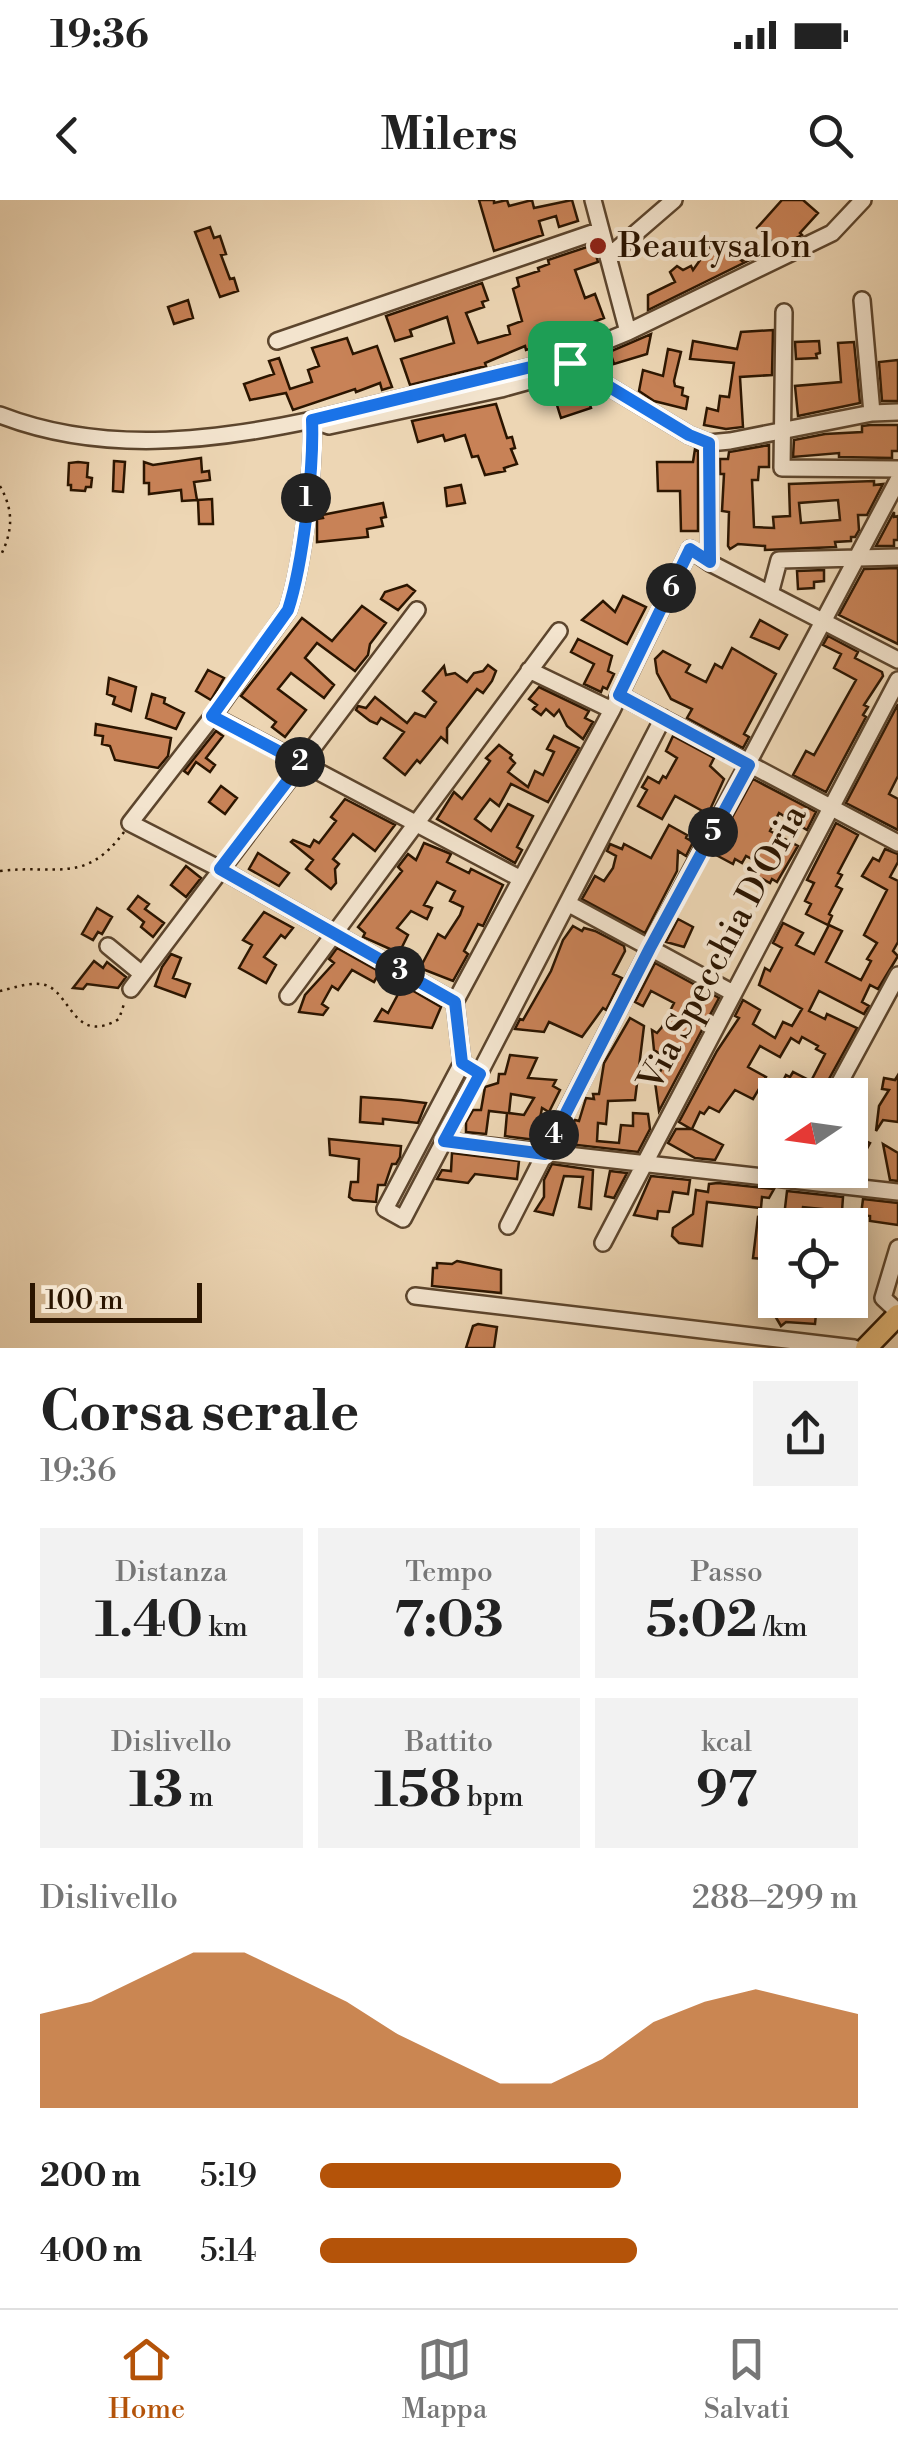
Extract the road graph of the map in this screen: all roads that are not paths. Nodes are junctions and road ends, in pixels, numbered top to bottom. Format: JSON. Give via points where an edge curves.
{"nodes":[{"id":1,"x":593,"y":200,"type":"edge"},
{"id":2,"x":674,"y":200,"type":"edge"},
{"id":3,"x":864,"y":200,"type":"edge"},
{"id":4,"x":601,"y":230,"type":"junction"},
{"id":5,"x":608,"y":257,"type":"junction"},
{"id":6,"x":862,"y":300,"type":"dead end"},
{"id":7,"x":784,"y":312,"type":"dead end"},
{"id":8,"x":628,"y":332,"type":"junction"},
{"id":9,"x":277,"y":342,"type":"dead end"},
{"id":10,"x":570,"y":363,"type":"junction"},
{"id":11,"x":872,"y":412,"type":"junction"},
{"id":12,"x":898,"y":412,"type":"edge"},
{"id":13,"x":0,"y":415,"type":"edge"},
{"id":14,"x":312,"y":420,"type":"junction"},
{"id":15,"x":785,"y":430,"type":"junction"},
{"id":16,"x":709,"y":443,"type":"junction"},
{"id":17,"x":898,"y":469,"type":"edge"},
{"id":18,"x":898,"y":480,"type":"edge"},
{"id":19,"x":898,"y":556,"type":"edge"},
{"id":20,"x":857,"y":557,"type":"junction"},
{"id":21,"x":710,"y":562,"type":"junction"},
{"id":22,"x":770,"y":594,"type":"junction"},
{"id":23,"x":417,"y":610,"type":"dead end"},
{"id":24,"x":823,"y":621,"type":"junction"},
{"id":25,"x":558,"y":630,"type":"dead end"},
{"id":26,"x":898,"y":660,"type":"edge"},
{"id":27,"x":529,"y":670,"type":"junction"},
{"id":28,"x":898,"y":680,"type":"edge"},
{"id":29,"x":616,"y":702,"type":"junction"},
{"id":30,"x":212,"y":716,"type":"junction"},
{"id":31,"x":662,"y":718,"type":"junction"},
{"id":32,"x":301,"y":763,"type":"junction"},
{"id":33,"x":749,"y":765,"type":"junction"},
{"id":34,"x":830,"y":808,"type":"junction"},
{"id":35,"x":415,"y":824,"type":"junction"},
{"id":36,"x":898,"y":843,"type":"edge"},
{"id":37,"x":220,"y":869,"type":"junction"},
{"id":38,"x":521,"y":879,"type":"junction"},
{"id":39,"x":569,"y":904,"type":"junction"},
{"id":40,"x":334,"y":934,"type":"junction"},
{"id":41,"x":108,"y":946,"type":"dead end"},
{"id":42,"x":650,"y":948,"type":"junction"},
{"id":43,"x":142,"y":974,"type":"junction"},
{"id":44,"x":898,"y":975,"type":"edge"},
{"id":45,"x":130,"y":989,"type":"road end"},
{"id":46,"x":733,"y":994,"type":"junction"},
{"id":47,"x":288,"y":996,"type":"dead end"},
{"id":48,"x":455,"y":1002,"type":"junction"},
{"id":49,"x":462,"y":1063,"type":"junction"},
{"id":50,"x":480,"y":1074,"type":"junction"},
{"id":51,"x":843,"y":1078,"type":"edge"},
{"id":52,"x":444,"y":1141,"type":"junction"},
{"id":53,"x":545,"y":1154,"type":"junction"},
{"id":54,"x":646,"y":1162,"type":"junction"},
{"id":55,"x":758,"y":1171,"type":"edge"},
{"id":56,"x":868,"y":1187,"type":"edge"},
{"id":57,"x":898,"y":1192,"type":"edge"},
{"id":58,"x":508,"y":1226,"type":"dead end"},
{"id":59,"x":603,"y":1243,"type":"dead end"},
{"id":60,"x":898,"y":1248,"type":"edge"},
{"id":61,"x":415,"y":1296,"type":"dead end"},
{"id":62,"x":898,"y":1314,"type":"edge"},
{"id":63,"x":854,"y":1348,"type":"edge"},
{"id":64,"x":866,"y":1348,"type":"edge"}],
"edges":[{"from":1,"to":4,"type":"street"},
{"from":2,"to":5,"type":"street"},
{"from":3,"to":8,"type":"street","via":[[832,232]]},
{"from":4,"to":5,"type":"street"},
{"from":4,"to":9,"type":"street"},
{"from":5,"to":8,"type":"street"},
{"from":6,"to":11,"type":"street"},
{"from":7,"to":15,"type":"street"},
{"from":8,"to":10,"type":"street"},
{"from":10,"to":14,"type":"street"},
{"from":10,"to":16,"type":"street"},
{"from":11,"to":12,"type":"street"},
{"from":11,"to":15,"type":"street"},
{"from":13,"to":14,"type":"street","via":[[96,440],[127,441],[206,438]]},
{"from":14,"to":30,"type":"street","via":[[288,610]]},
{"from":15,"to":16,"type":"street"},
{"from":15,"to":17,"type":"street","via":[[782,468]]},
{"from":16,"to":21,"type":"street"},
{"from":18,"to":20,"type":"street"},
{"from":19,"to":20,"type":"street"},
{"from":20,"to":22,"type":"street","via":[[778,560]]},
{"from":20,"to":24,"type":"street"},
{"from":21,"to":22,"type":"street"},
{"from":21,"to":29,"type":"street","via":[[690,549]]},
{"from":22,"to":24,"type":"street"},
{"from":23,"to":32,"type":"street"},
{"from":24,"to":26,"type":"street"},
{"from":24,"to":33,"type":"street"},
{"from":25,"to":27,"type":"street"},
{"from":27,"to":29,"type":"street"},
{"from":27,"to":35,"type":"street"},
{"from":28,"to":34,"type":"street","name":"Via Specchia D'Oria"},
{"from":29,"to":31,"type":"street"},
{"from":29,"to":38,"type":"street"},
{"from":30,"to":32,"type":"street"},
{"from":30,"to":37,"type":"street","via":[[130,823]]},
{"from":31,"to":33,"type":"street"},
{"from":31,"to":39,"type":"street"},
{"from":32,"to":35,"type":"street"},
{"from":32,"to":37,"type":"street"},
{"from":33,"to":34,"type":"street"},
{"from":33,"to":42,"type":"street"},
{"from":34,"to":36,"type":"street"},
{"from":34,"to":46,"type":"street","name":"Via Specchia D'Oria"},
{"from":35,"to":38,"type":"street"},
{"from":35,"to":40,"type":"street"},
{"from":37,"to":40,"type":"street"},
{"from":37,"to":43,"type":"street"},
{"from":38,"to":48,"type":"street"},
{"from":39,"to":42,"type":"street"},
{"from":39,"to":50,"type":"street"},
{"from":40,"to":47,"type":"street"},
{"from":40,"to":48,"type":"street"},
{"from":41,"to":43,"type":"street"},
{"from":42,"to":46,"type":"street"},
{"from":42,"to":53,"type":"street"},
{"from":43,"to":45,"type":"street"},
{"from":44,"to":51,"type":"street"},
{"from":46,"to":54,"type":"street","name":"Via Specchia D'Oria"},
{"from":48,"to":49,"type":"street"},
{"from":49,"to":50,"type":"street"},
{"from":49,"to":52,"type":"street","via":[[385,1210],[403,1219]]},
{"from":50,"to":52,"type":"street"},
{"from":52,"to":53,"type":"street"},
{"from":53,"to":54,"type":"street"},
{"from":53,"to":58,"type":"street"},
{"from":54,"to":55,"type":"street"},
{"from":54,"to":59,"type":"street","name":"Via Specchia D'Oria"},
{"from":56,"to":57,"type":"street"},
{"from":60,"to":62,"type":"street","via":[[883,1298]]},
{"from":61,"to":63,"type":"street"},
{"from":62,"to":64,"type":"main road"}]}
